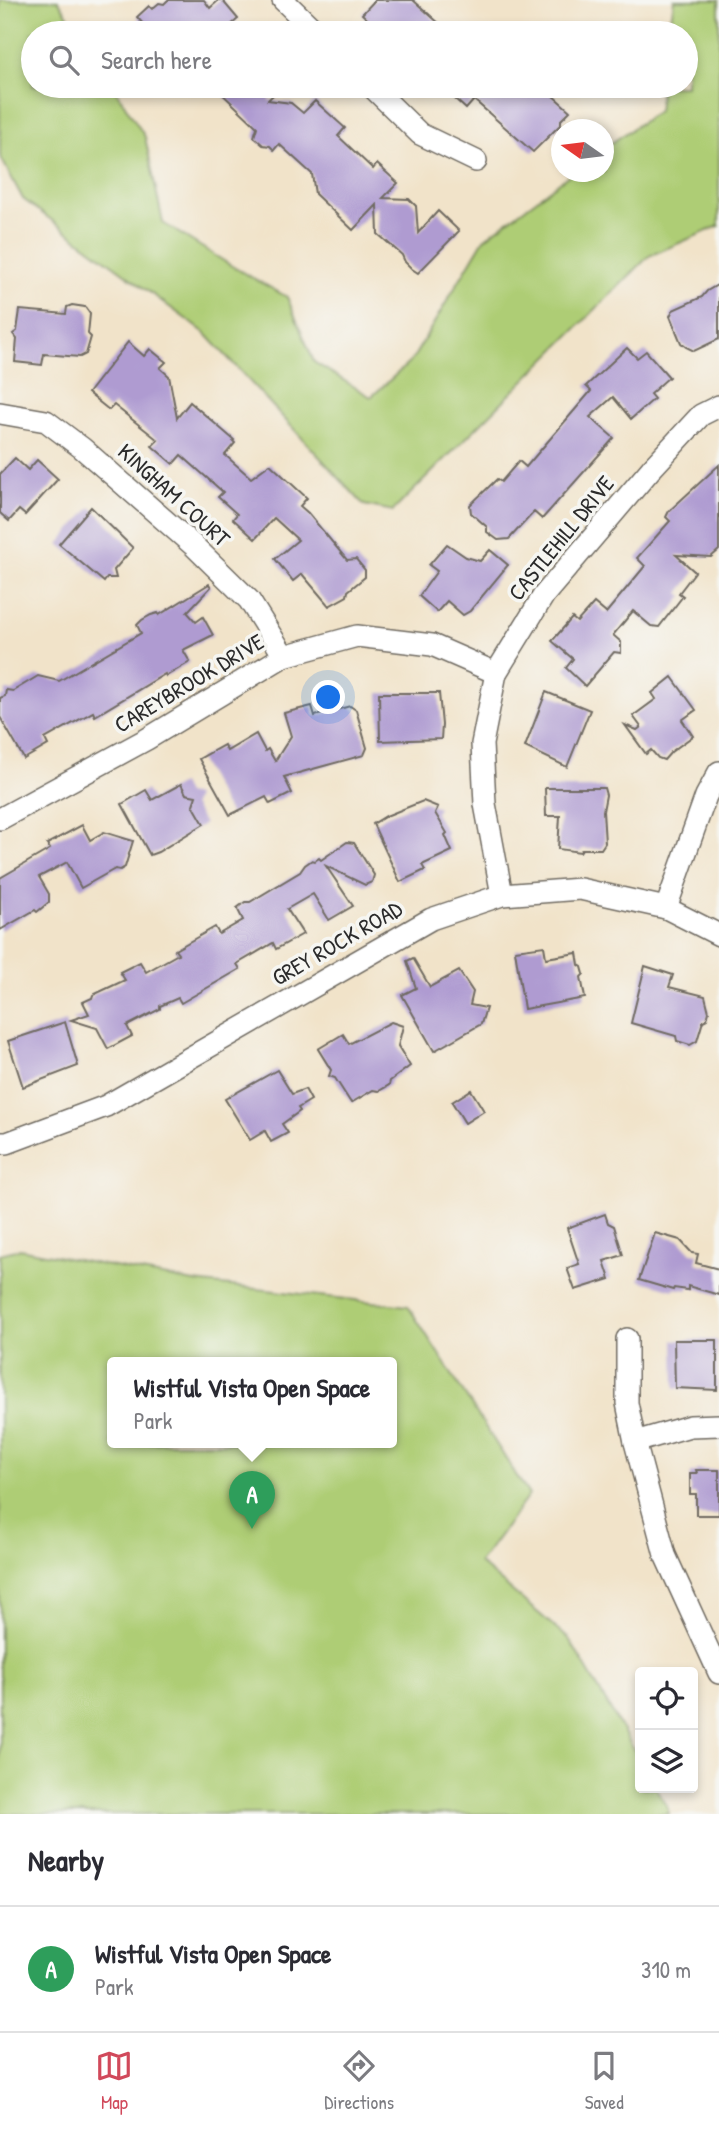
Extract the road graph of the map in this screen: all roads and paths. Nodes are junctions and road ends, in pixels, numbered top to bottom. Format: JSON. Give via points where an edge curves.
{"nodes":[{"id":1,"x":283,"y":0,"type":"edge"},
{"id":2,"x":305,"y":21,"type":"edge"},
{"id":3,"x":383,"y":98,"type":"edge"},
{"id":4,"x":476,"y":161,"type":"dead end"},
{"id":5,"x":719,"y":406,"type":"edge"},
{"id":6,"x":0,"y":413,"type":"edge"},
{"id":7,"x":284,"y":656,"type":"junction"},
{"id":8,"x":496,"y":673,"type":"junction"},
{"id":9,"x":719,"y":772,"type":"edge"},
{"id":10,"x":0,"y":819,"type":"edge"},
{"id":11,"x":502,"y":895,"type":"junction"},
{"id":12,"x":666,"y":908,"type":"junction"},
{"id":13,"x":719,"y":934,"type":"edge"},
{"id":14,"x":0,"y":1143,"type":"edge"},
{"id":15,"x":627,"y":1339,"type":"dead end"},
{"id":16,"x":719,"y":1425,"type":"edge"},
{"id":17,"x":635,"y":1442,"type":"junction"},
{"id":18,"x":719,"y":1673,"type":"edge"}],
"edges":[{"from":1,"to":2,"type":"street"},
{"from":3,"to":4,"type":"street","via":[[420,134]]},
{"from":5,"to":8,"type":"street","name":"CASTLEHILL DRIVE","via":[[701,415],[544,595]]},
{"from":6,"to":7,"type":"street","name":"KINGHAM COURT","via":[[46,421],[82,448],[249,600]]},
{"from":7,"to":8,"type":"street","name":"CAREYBROOK DRIVE","via":[[357,636],[432,645]]},
{"from":7,"to":10,"type":"street","name":"CAREYBROOK DRIVE","via":[[147,739]]},
{"from":8,"to":11,"type":"street","name":"CASTLEHILL DRIVE","via":[[482,744],[485,804]]},
{"from":9,"to":12,"type":"street"},
{"from":11,"to":12,"type":"street","name":"GREY ROCK ROAD","via":[[580,888]]},
{"from":11,"to":14,"type":"street","name":"GREY ROCK ROAD","via":[[431,919],[106,1105]]},
{"from":12,"to":13,"type":"street","name":"GREY ROCK ROAD"},
{"from":15,"to":17,"type":"street","via":[[625,1380]]},
{"from":16,"to":17,"type":"street","via":[[690,1426]]},
{"from":17,"to":18,"type":"street","via":[[665,1555]]}]}
